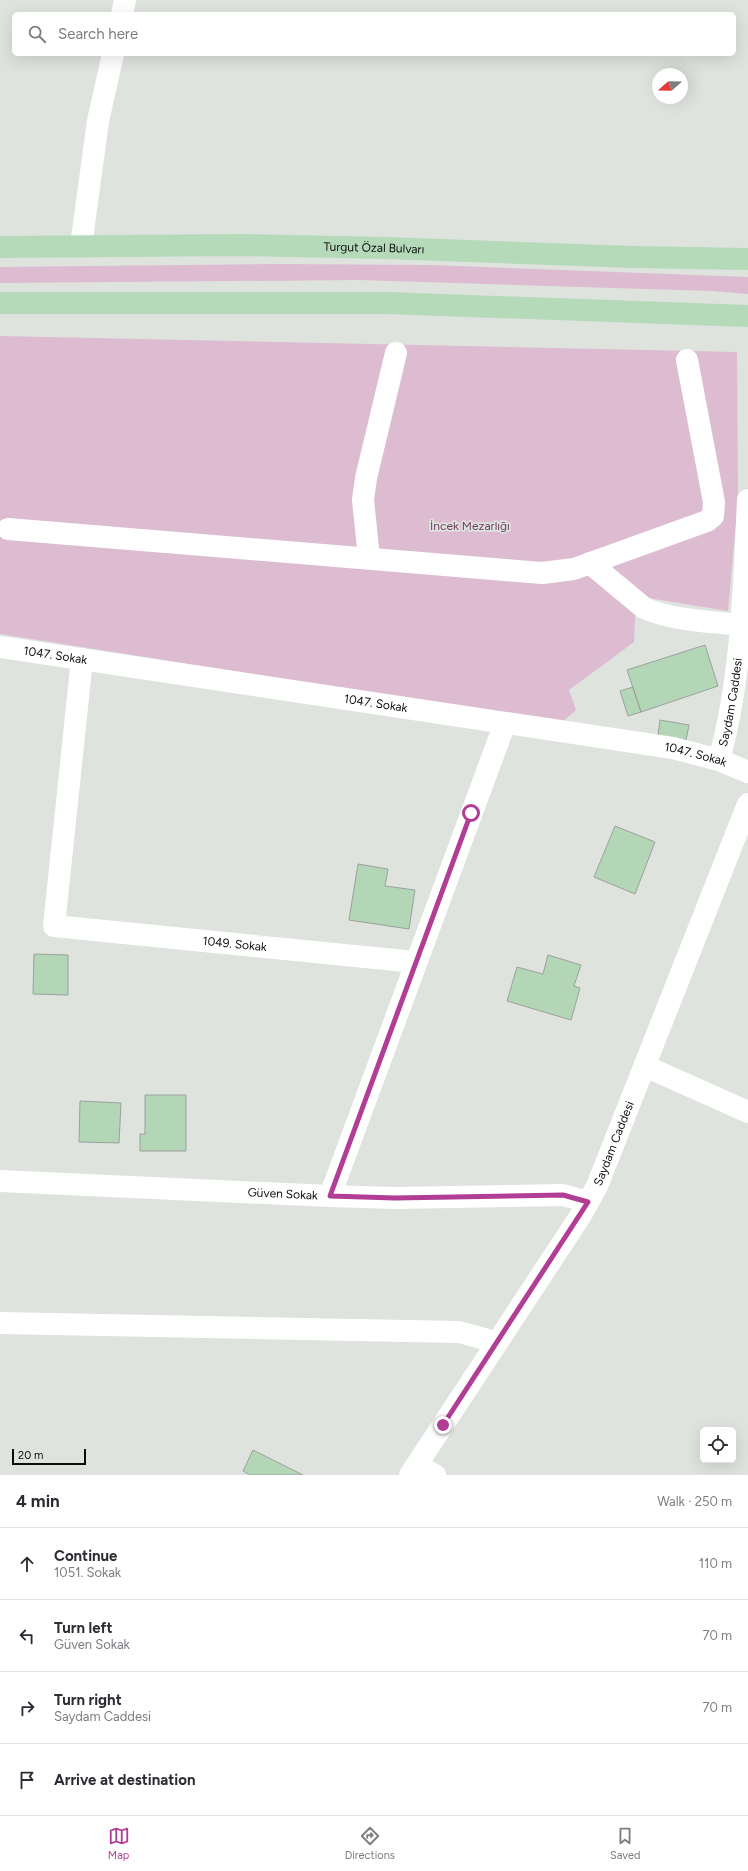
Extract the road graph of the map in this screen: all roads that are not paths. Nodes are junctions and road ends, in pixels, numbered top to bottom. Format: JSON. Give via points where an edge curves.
{"nodes":[{"id":1,"x":125,"y":0,"type":"edge"},
{"id":2,"x":122,"y":12,"type":"edge"},
{"id":3,"x":113,"y":56,"type":"edge"},
{"id":4,"x":81,"y":246,"type":"junction"},
{"id":5,"x":0,"y":248,"type":"edge"},
{"id":6,"x":748,"y":259,"type":"edge"},
{"id":7,"x":0,"y":303,"type":"edge"},
{"id":8,"x":748,"y":316,"type":"edge"},
{"id":9,"x":396,"y":353,"type":"dead end"},
{"id":10,"x":687,"y":360,"type":"dead end"},
{"id":11,"x":748,"y":500,"type":"edge"},
{"id":12,"x":8,"y":529,"type":"dead end"},
{"id":13,"x":369,"y":558,"type":"junction"},
{"id":14,"x":590,"y":564,"type":"junction"},
{"id":15,"x":740,"y":625,"type":"junction"},
{"id":16,"x":0,"y":648,"type":"edge"},
{"id":17,"x":82,"y":659,"type":"junction"},
{"id":18,"x":505,"y":723,"type":"junction"},
{"id":19,"x":719,"y":760,"type":"junction"},
{"id":20,"x":748,"y":772,"type":"edge"},
{"id":21,"x":748,"y":804,"type":"edge"},
{"id":22,"x":415,"y":962,"type":"junction"},
{"id":23,"x":645,"y":1066,"type":"junction"},
{"id":24,"x":748,"y":1112,"type":"edge"},
{"id":25,"x":0,"y":1181,"type":"edge"},
{"id":26,"x":330,"y":1196,"type":"junction"},
{"id":27,"x":588,"y":1202,"type":"junction"},
{"id":28,"x":0,"y":1323,"type":"edge"},
{"id":29,"x":495,"y":1345,"type":"junction"},
{"id":30,"x":421,"y":1472,"type":"edge"}],
"edges":[{"from":1,"to":2,"type":"street"},
{"from":3,"to":4,"type":"street","via":[[98,121]]},
{"from":4,"to":5,"type":"main road","name":"Turgut Özal Bulvarı"},
{"from":4,"to":6,"type":"main road","name":"Turgut Özal Bulvarı","via":[[242,245]]},
{"from":7,"to":8,"type":"main road","via":[[387,303]]},
{"from":9,"to":13,"type":"street","via":[[363,500]]},
{"from":10,"to":14,"type":"street","via":[[714,502],[713,516],[707,521]]},
{"from":11,"to":15,"type":"street","name":"Saydam Caddesi"},
{"from":12,"to":13,"type":"street"},
{"from":13,"to":14,"type":"street","via":[[542,573]]},
{"from":14,"to":15,"type":"street","via":[[644,608],[655,613]]},
{"from":15,"to":19,"type":"street","name":"Saydam Caddesi","via":[[729,726]]},
{"from":16,"to":17,"type":"street","name":"1047. Sokak"},
{"from":17,"to":18,"type":"street","name":"1047. Sokak"},
{"from":17,"to":22,"type":"street","name":"1049. Sokak","via":[[54,926]]},
{"from":18,"to":19,"type":"street","name":"1047. Sokak","via":[[673,748]]},
{"from":18,"to":22,"type":"street"},
{"from":19,"to":20,"type":"street","name":"1047. Sokak"},
{"from":21,"to":23,"type":"street","name":"Saydam Caddesi"},
{"from":22,"to":26,"type":"street"},
{"from":23,"to":24,"type":"street"},
{"from":23,"to":27,"type":"street","name":"Saydam Caddesi","via":[[615,1144]]},
{"from":25,"to":26,"type":"street","name":"Güven Sokak"},
{"from":26,"to":27,"type":"street","name":"Güven Sokak","via":[[395,1198],[563,1195]]},
{"from":27,"to":29,"type":"street","name":"Saydam Caddesi"},
{"from":28,"to":29,"type":"street","via":[[459,1332],[485,1339]]},
{"from":29,"to":30,"type":"street","name":"Saydam Caddesi"}]}
